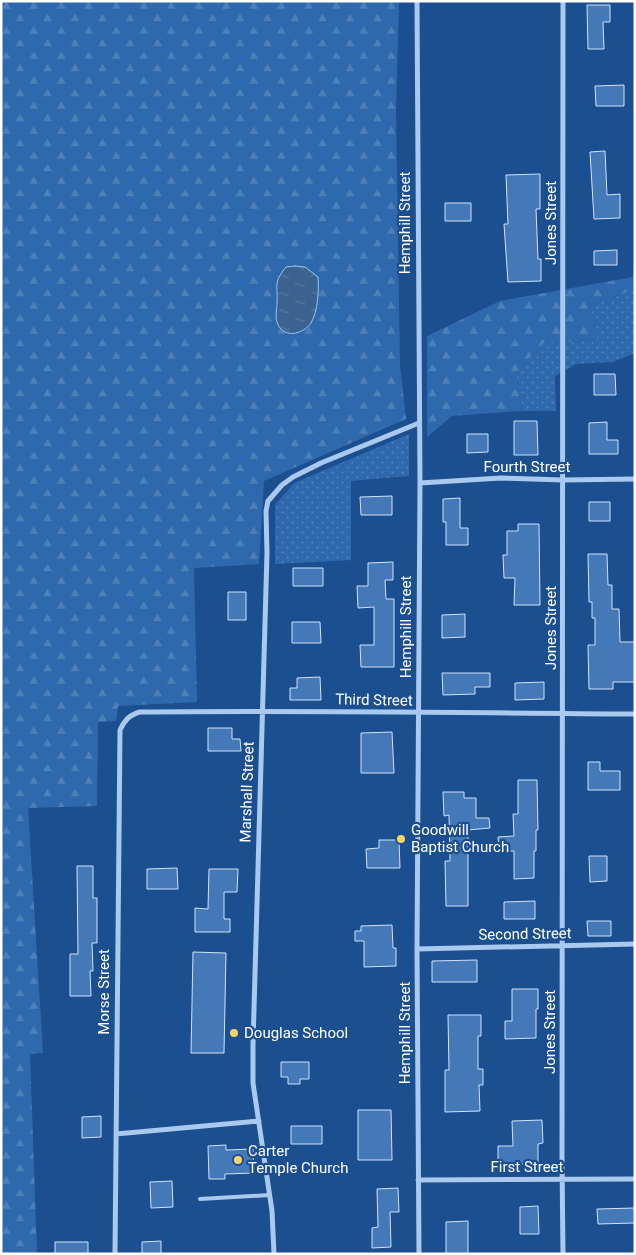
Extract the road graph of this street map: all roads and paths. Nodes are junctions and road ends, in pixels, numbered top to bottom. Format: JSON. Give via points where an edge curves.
{"nodes":[{"id":1,"x":416,"y":1,"type":"edge"},
{"id":2,"x":563,"y":1,"type":"edge"},
{"id":3,"x":419,"y":423,"type":"junction"},
{"id":4,"x":635,"y":479,"type":"edge"},
{"id":5,"x":563,"y":480,"type":"junction"},
{"id":6,"x":420,"y":483,"type":"junction"},
{"id":7,"x":262,"y":711,"type":"junction"},
{"id":8,"x":563,"y":713,"type":"junction"},
{"id":9,"x":418,"y":714,"type":"junction"},
{"id":10,"x":635,"y":714,"type":"edge"},
{"id":11,"x":120,"y":730,"type":"joint"},
{"id":12,"x":635,"y":944,"type":"edge"},
{"id":13,"x":563,"y":946,"type":"junction"},
{"id":14,"x":417,"y":949,"type":"junction"},
{"id":15,"x":258,"y":1121,"type":"junction"},
{"id":16,"x":116,"y":1134,"type":"junction"},
{"id":17,"x":563,"y":1179,"type":"junction"},
{"id":18,"x":635,"y":1179,"type":"edge"},
{"id":19,"x":418,"y":1180,"type":"junction"},
{"id":20,"x":270,"y":1196,"type":"junction"},
{"id":21,"x":200,"y":1199,"type":"dead end"},
{"id":22,"x":115,"y":1254,"type":"edge"},
{"id":23,"x":274,"y":1254,"type":"edge"},
{"id":24,"x":419,"y":1254,"type":"edge"},
{"id":25,"x":563,"y":1254,"type":"edge"}],
"edges":[{"from":1,"to":3,"type":"street","name":"Hemphill Street"},
{"from":2,"to":5,"type":"street","name":"Jones Street"},
{"from":3,"to":6,"type":"street","name":"Hemphill Street"},
{"from":3,"to":7,"type":"street","name":"Marshall Street","via":[[293,476],[268,502]]},
{"from":4,"to":5,"type":"street","name":"Fourth Street"},
{"from":5,"to":6,"type":"street","name":"Fourth Street","via":[[501,478]]},
{"from":5,"to":8,"type":"street","name":"Jones Street"},
{"from":6,"to":9,"type":"street","name":"Hemphill Street"},
{"from":7,"to":9,"type":"street","name":"Third Street"},
{"from":7,"to":11,"type":"street","name":"Third Street","via":[[140,712],[127,717]]},
{"from":7,"to":15,"type":"street","name":"Marshall Street","via":[[252,1044]]},
{"from":8,"to":9,"type":"street","name":"Third Street"},
{"from":8,"to":10,"type":"street","name":"Third Street"},
{"from":8,"to":13,"type":"street","name":"Jones Street"},
{"from":9,"to":14,"type":"street","name":"Hemphill Street"},
{"from":11,"to":16,"type":"street","name":"Morse Street"},
{"from":12,"to":13,"type":"street","name":"Second Street"},
{"from":13,"to":14,"type":"street","name":"Second Street"},
{"from":13,"to":17,"type":"street","name":"Jones Street"},
{"from":14,"to":19,"type":"street","name":"Hemphill Street"},
{"from":15,"to":16,"type":"street"},
{"from":15,"to":20,"type":"street","name":"Marshall Street"},
{"from":16,"to":22,"type":"street","name":"Morse Street"},
{"from":17,"to":18,"type":"street","name":"First Street"},
{"from":17,"to":19,"type":"street","name":"First Street"},
{"from":17,"to":25,"type":"street","name":"Jones Street"},
{"from":19,"to":24,"type":"street","name":"Hemphill Street"},
{"from":20,"to":21,"type":"lane"},
{"from":20,"to":23,"type":"street","name":"Marshall Street"}]}
